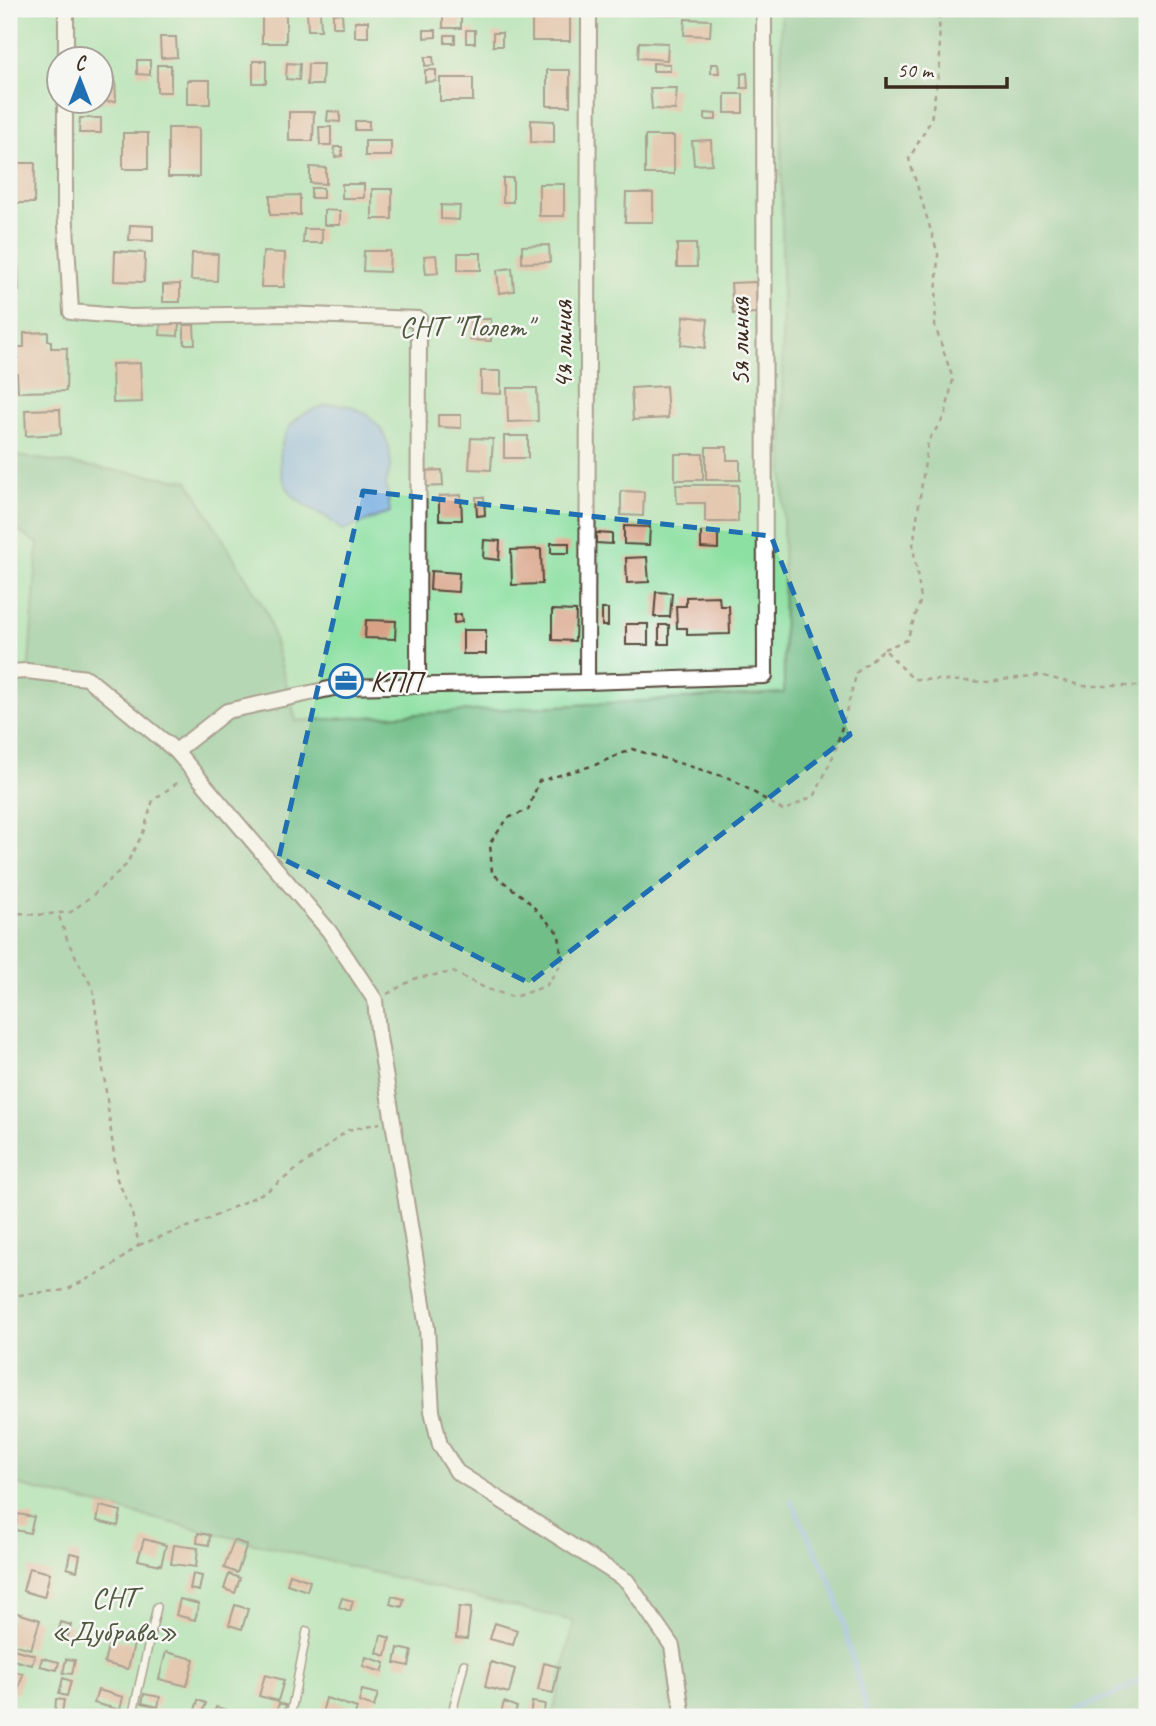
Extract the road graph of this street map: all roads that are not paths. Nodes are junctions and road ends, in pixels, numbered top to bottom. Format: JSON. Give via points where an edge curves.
{"nodes":[{"id":1,"x":66,"y":9,"type":"edge"},
{"id":2,"x":589,"y":9,"type":"edge"},
{"id":3,"x":764,"y":9,"type":"edge"},
{"id":4,"x":65,"y":46,"type":"edge"},
{"id":5,"x":65,"y":116,"type":"edge"},
{"id":6,"x":9,"y":672,"type":"edge"},
{"id":7,"x":587,"y":682,"type":"junction"},
{"id":8,"x":418,"y":686,"type":"junction"},
{"id":9,"x":176,"y":751,"type":"junction"},
{"id":10,"x":157,"y":1607,"type":"dead end"},
{"id":11,"x":307,"y":1631,"type":"dead end"},
{"id":12,"x":464,"y":1664,"type":"dead end"},
{"id":13,"x":132,"y":1717,"type":"edge"},
{"id":14,"x":290,"y":1717,"type":"edge"},
{"id":15,"x":451,"y":1717,"type":"edge"},
{"id":16,"x":683,"y":1717,"type":"edge"}],
"edges":[{"from":1,"to":4,"type":"street"},
{"from":2,"to":7,"type":"street","name":"4я линия"},
{"from":3,"to":7,"type":"street","name":"5я линия","via":[[765,676]]},
{"from":5,"to":8,"type":"street","via":[[71,312],[130,317],[281,314],[419,319]]},
{"from":6,"to":9,"type":"street","via":[[87,678]]},
{"from":7,"to":8,"type":"street"},
{"from":8,"to":9,"type":"street","via":[[338,687],[227,711]]},
{"from":9,"to":16,"type":"street","via":[[328,931],[375,1000],[427,1328],[432,1411],[440,1445],[457,1472],[627,1581],[671,1646]]},
{"from":10,"to":13,"type":"lane"},
{"from":11,"to":14,"type":"lane"},
{"from":12,"to":15,"type":"lane"}]}
